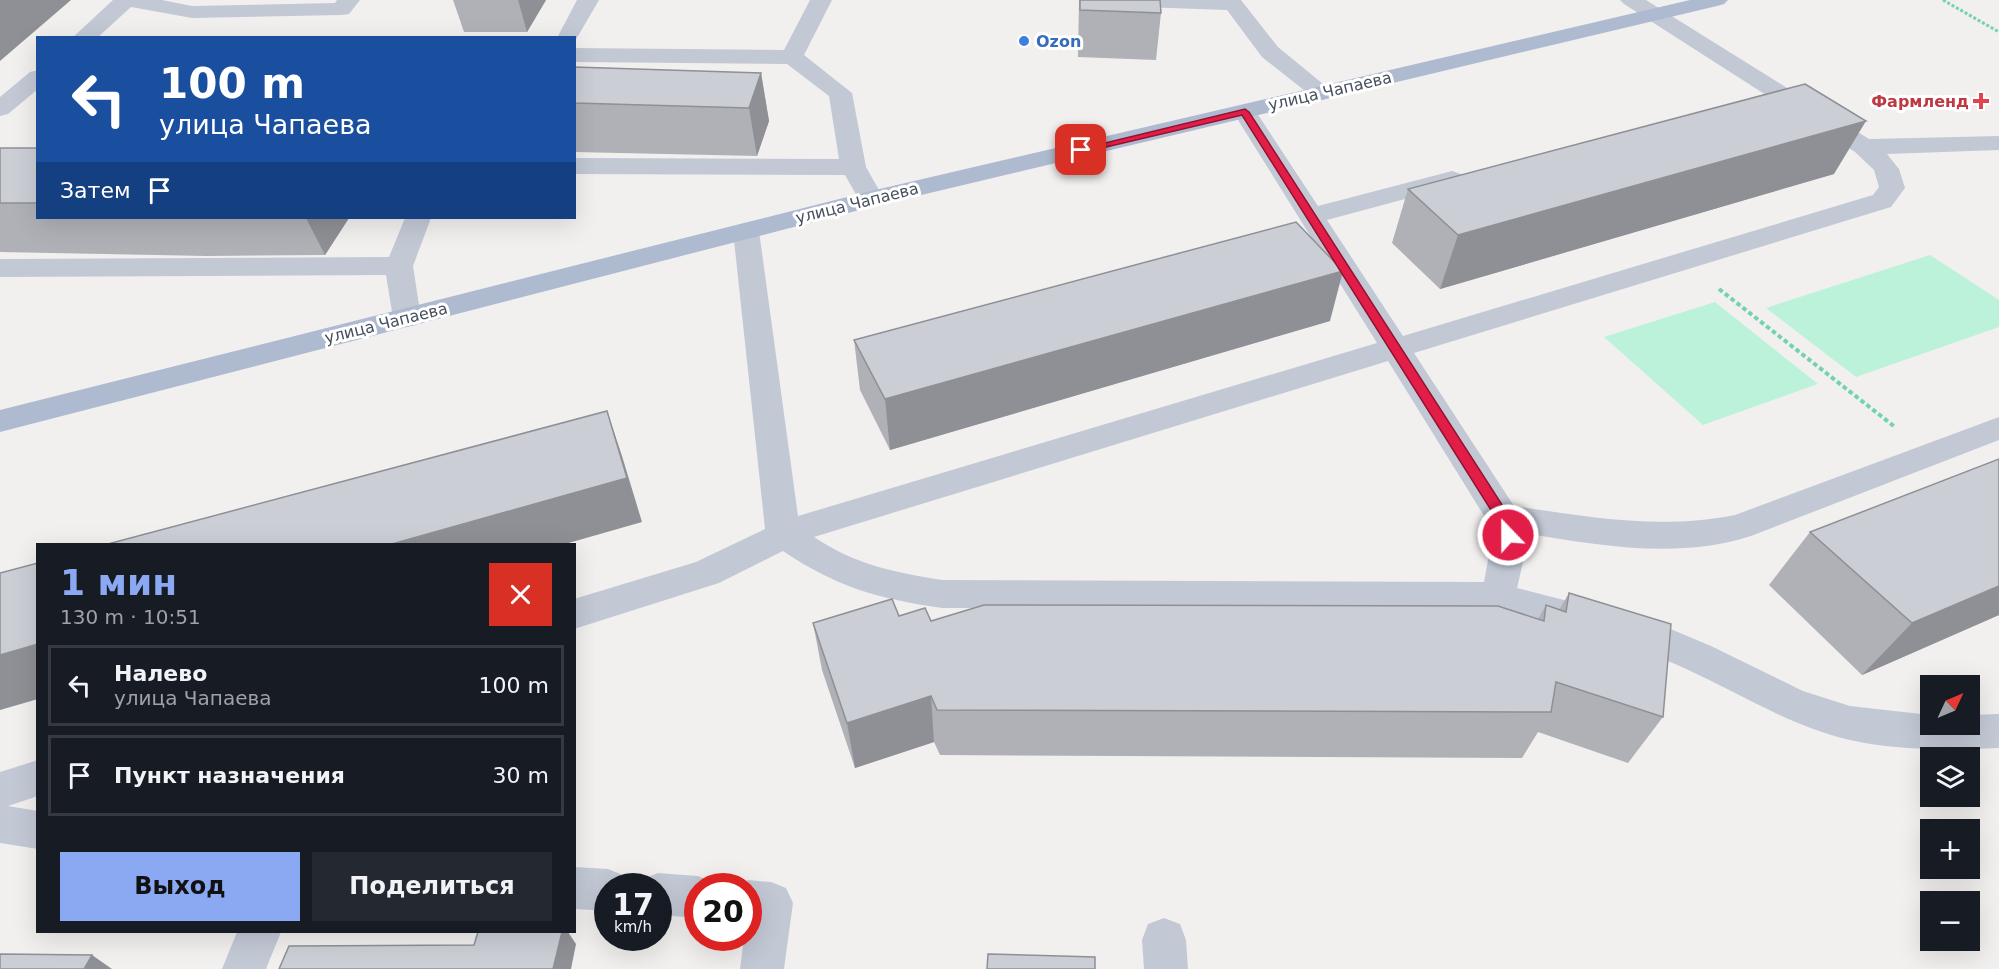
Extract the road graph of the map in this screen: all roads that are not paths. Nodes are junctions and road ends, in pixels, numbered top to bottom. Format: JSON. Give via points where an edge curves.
{"nodes":[{"id":1,"x":127,"y":0,"type":"edge"},
{"id":2,"x":349,"y":0,"type":"edge"},
{"id":3,"x":588,"y":0,"type":"edge"},
{"id":4,"x":821,"y":0,"type":"edge"},
{"id":5,"x":1113,"y":0,"type":"edge"},
{"id":6,"x":1717,"y":0,"type":"edge"},
{"id":7,"x":1643,"y":7,"type":"edge"},
{"id":8,"x":85,"y":36,"type":"edge"},
{"id":9,"x":569,"y":36,"type":"edge"},
{"id":10,"x":576,"y":56,"type":"edge"},
{"id":11,"x":792,"y":57,"type":"junction"},
{"id":12,"x":36,"y":79,"type":"edge"},
{"id":13,"x":1322,"y":93,"type":"junction"},
{"id":14,"x":1778,"y":93,"type":"junction"},
{"id":15,"x":1744,"y":102,"type":"edge"},
{"id":16,"x":0,"y":109,"type":"edge"},
{"id":17,"x":1245,"y":112,"type":"junction"},
{"id":18,"x":1999,"y":143,"type":"edge"},
{"id":19,"x":1864,"y":147,"type":"junction"},
{"id":20,"x":576,"y":166,"type":"edge"},
{"id":21,"x":853,"y":167,"type":"junction"},
{"id":22,"x":1471,"y":174,"type":"edge"},
{"id":23,"x":871,"y":199,"type":"junction"},
{"id":24,"x":1311,"y":216,"type":"junction"},
{"id":25,"x":418,"y":219,"type":"edge"},
{"id":26,"x":746,"y":231,"type":"junction"},
{"id":27,"x":399,"y":266,"type":"junction"},
{"id":28,"x":0,"y":268,"type":"edge"},
{"id":29,"x":407,"y":318,"type":"junction"},
{"id":30,"x":1394,"y":348,"type":"junction"},
{"id":31,"x":0,"y":421,"type":"edge"},
{"id":32,"x":1999,"y":428,"type":"edge"},
{"id":33,"x":1503,"y":517,"type":"junction"},
{"id":34,"x":783,"y":534,"type":"junction"},
{"id":35,"x":1496,"y":598,"type":"junction"},
{"id":36,"x":576,"y":613,"type":"edge"},
{"id":37,"x":1999,"y":731,"type":"edge"},
{"id":38,"x":36,"y":779,"type":"edge"},
{"id":39,"x":0,"y":790,"type":"edge"},
{"id":40,"x":0,"y":824,"type":"edge"},
{"id":41,"x":36,"y":830,"type":"edge"},
{"id":42,"x":576,"y":888,"type":"edge"},
{"id":43,"x":594,"y":890,"type":"edge"},
{"id":44,"x":260,"y":933,"type":"edge"},
{"id":45,"x":761,"y":951,"type":"edge"},
{"id":46,"x":244,"y":969,"type":"edge"},
{"id":47,"x":762,"y":969,"type":"edge"}],
"edges":[{"from":1,"to":2,"type":"street","via":[[192,12],[341,9]]},
{"from":1,"to":8,"type":"street"},
{"from":3,"to":9,"type":"street"},
{"from":4,"to":11,"type":"street"},
{"from":5,"to":13,"type":"street","via":[[1233,4],[1270,52]]},
{"from":6,"to":7,"type":"main road","name":"улица Чапаева"},
{"from":7,"to":13,"type":"main road","name":"улица Чапаева"},
{"from":7,"to":14,"type":"street"},
{"from":10,"to":11,"type":"street"},
{"from":11,"to":21,"type":"street","via":[[840,93]]},
{"from":12,"to":16,"type":"street"},
{"from":13,"to":17,"type":"main road","name":"улица Чапаева"},
{"from":14,"to":15,"type":"street"},
{"from":14,"to":19,"type":"street"},
{"from":17,"to":23,"type":"main road","name":"улица Чапаева"},
{"from":17,"to":24,"type":"street"},
{"from":18,"to":19,"type":"street"},
{"from":19,"to":30,"type":"street","via":[[1883,162],[1891,177],[1892,188],[1882,201]]},
{"from":20,"to":21,"type":"street"},
{"from":21,"to":23,"type":"street"},
{"from":22,"to":24,"type":"street"},
{"from":23,"to":26,"type":"main road","name":"улица Чапаева"},
{"from":24,"to":30,"type":"street"},
{"from":25,"to":27,"type":"street"},
{"from":26,"to":29,"type":"main road","name":"улица Чапаева"},
{"from":26,"to":34,"type":"street"},
{"from":27,"to":28,"type":"street"},
{"from":27,"to":29,"type":"street"},
{"from":29,"to":31,"type":"main road","name":"улица Чапаева"},
{"from":30,"to":33,"type":"street"},
{"from":30,"to":34,"type":"street"},
{"from":32,"to":33,"type":"street","via":[[1739,527],[1708,533],[1636,535]]},
{"from":33,"to":35,"type":"street","via":[[1509,554]]},
{"from":34,"to":35,"type":"street","via":[[854,575],[942,594]]},
{"from":34,"to":36,"type":"street","via":[[707,573]]},
{"from":35,"to":37,"type":"street","via":[[1648,636],[1792,704],[1850,723],[1936,733]]},
{"from":38,"to":39,"type":"street"},
{"from":40,"to":41,"type":"street"},
{"from":42,"to":43,"type":"street"},
{"from":44,"to":46,"type":"street"},
{"from":45,"to":47,"type":"street"}]}
